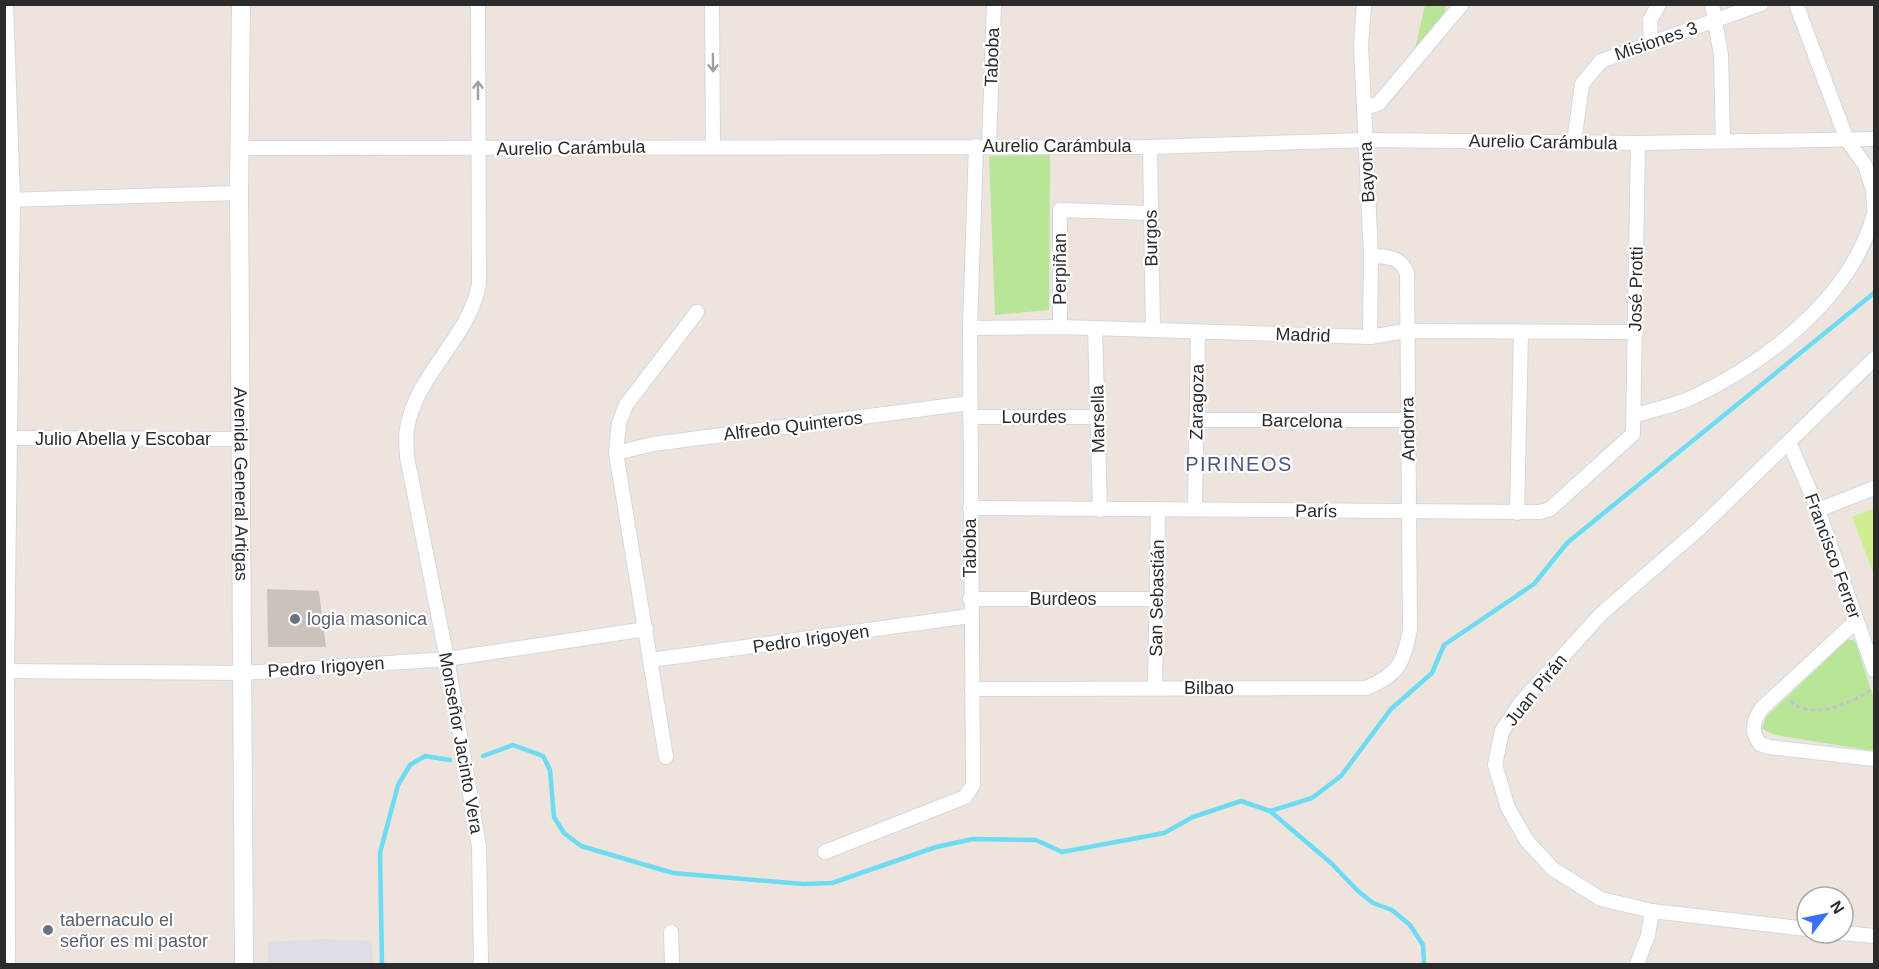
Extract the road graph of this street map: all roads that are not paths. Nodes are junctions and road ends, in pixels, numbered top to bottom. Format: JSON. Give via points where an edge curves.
{"nodes":[{"id":1,"x":6,"y":4,"type":"edge"},
{"id":2,"x":241,"y":4,"type":"edge"},
{"id":3,"x":478,"y":4,"type":"edge"},
{"id":4,"x":712,"y":4,"type":"edge"},
{"id":5,"x":994,"y":4,"type":"edge"},
{"id":6,"x":1462,"y":4,"type":"edge"},
{"id":7,"x":1659,"y":4,"type":"edge"},
{"id":8,"x":1712,"y":4,"type":"edge"},
{"id":9,"x":1761,"y":4,"type":"edge"},
{"id":10,"x":1796,"y":4,"type":"edge"},
{"id":11,"x":1363,"y":5,"type":"edge"},
{"id":12,"x":1716,"y":20,"type":"junction"},
{"id":13,"x":1651,"y":43,"type":"junction"},
{"id":14,"x":1364,"y":109,"type":"junction"},
{"id":15,"x":1875,"y":139,"type":"edge"},
{"id":16,"x":1847,"y":140,"type":"junction"},
{"id":17,"x":1366,"y":141,"type":"junction"},
{"id":18,"x":1574,"y":142,"type":"junction"},
{"id":19,"x":1723,"y":142,"type":"junction"},
{"id":20,"x":1638,"y":143,"type":"junction"},
{"id":21,"x":713,"y":146,"type":"junction"},
{"id":22,"x":983,"y":146,"type":"junction"},
{"id":23,"x":1150,"y":147,"type":"junction"},
{"id":24,"x":240,"y":148,"type":"junction"},
{"id":25,"x":478,"y":149,"type":"junction"},
{"id":26,"x":239,"y":193,"type":"junction"},
{"id":27,"x":9,"y":200,"type":"edge"},
{"id":28,"x":1875,"y":208,"type":"edge"},
{"id":29,"x":1150,"y":213,"type":"junction"},
{"id":30,"x":1875,"y":214,"type":"edge"},
{"id":31,"x":1371,"y":256,"type":"junction"},
{"id":32,"x":697,"y":312,"type":"dead end"},
{"id":33,"x":1060,"y":327,"type":"junction"},
{"id":34,"x":970,"y":328,"type":"junction"},
{"id":35,"x":1095,"y":328,"type":"junction"},
{"id":36,"x":1153,"y":330,"type":"junction"},
{"id":37,"x":1405,"y":331,"type":"junction"},
{"id":38,"x":1198,"y":332,"type":"junction"},
{"id":39,"x":1521,"y":332,"type":"junction"},
{"id":40,"x":1636,"y":332,"type":"junction"},
{"id":41,"x":1370,"y":337,"type":"junction"},
{"id":42,"x":1875,"y":359,"type":"edge"},
{"id":43,"x":970,"y":403,"type":"junction"},
{"id":44,"x":1634,"y":416,"type":"junction"},
{"id":45,"x":970,"y":417,"type":"junction"},
{"id":46,"x":1098,"y":417,"type":"junction"},
{"id":47,"x":1197,"y":420,"type":"junction"},
{"id":48,"x":1408,"y":420,"type":"junction"},
{"id":49,"x":1633,"y":435,"type":"joint"},
{"id":50,"x":8,"y":438,"type":"edge"},
{"id":51,"x":241,"y":439,"type":"junction"},
{"id":52,"x":1789,"y":442,"type":"junction"},
{"id":53,"x":616,"y":453,"type":"junction"},
{"id":54,"x":1875,"y":488,"type":"edge"},
{"id":55,"x":970,"y":508,"type":"junction"},
{"id":56,"x":1158,"y":508,"type":"junction"},
{"id":57,"x":1195,"y":508,"type":"junction"},
{"id":58,"x":1100,"y":510,"type":"junction"},
{"id":59,"x":1818,"y":510,"type":"junction"},
{"id":60,"x":1409,"y":513,"type":"junction"},
{"id":61,"x":1517,"y":513,"type":"junction"},
{"id":62,"x":970,"y":599,"type":"junction"},
{"id":63,"x":1156,"y":599,"type":"junction"},
{"id":64,"x":970,"y":616,"type":"junction"},
{"id":65,"x":1856,"y":621,"type":"junction"},
{"id":66,"x":1410,"y":628,"type":"joint"},
{"id":67,"x":646,"y":629,"type":"junction"},
{"id":68,"x":447,"y":659,"type":"junction"},
{"id":69,"x":651,"y":660,"type":"junction"},
{"id":70,"x":1875,"y":669,"type":"edge"},
{"id":71,"x":6,"y":671,"type":"edge"},
{"id":72,"x":242,"y":673,"type":"junction"},
{"id":73,"x":1155,"y":688,"type":"junction"},
{"id":74,"x":972,"y":689,"type":"junction"},
{"id":75,"x":666,"y":757,"type":"dead end"},
{"id":76,"x":1875,"y":759,"type":"edge"},
{"id":77,"x":825,"y":852,"type":"dead end"},
{"id":78,"x":5,"y":868,"type":"edge"},
{"id":79,"x":1652,"y":911,"type":"junction"},
{"id":80,"x":1795,"y":928,"type":"edge"},
{"id":81,"x":671,"y":932,"type":"dead end"},
{"id":82,"x":1855,"y":934,"type":"edge"},
{"id":83,"x":1875,"y":936,"type":"edge"},
{"id":84,"x":5,"y":944,"type":"edge"},
{"id":85,"x":8,"y":964,"type":"edge"},
{"id":86,"x":244,"y":964,"type":"edge"},
{"id":87,"x":481,"y":964,"type":"edge"},
{"id":88,"x":672,"y":964,"type":"edge"},
{"id":89,"x":1637,"y":964,"type":"edge"}],
"edges":[{"from":1,"to":27,"type":"street"},
{"from":2,"to":24,"type":"main road","name":"Avenida General Artigas"},
{"from":25,"to":3,"type":"street","name":"Monseñor Jacinto Vera","one_way":true},
{"from":4,"to":21,"type":"street","one_way":true},
{"from":5,"to":22,"type":"street","name":"Taboba"},
{"from":6,"to":14,"type":"street","via":[[1379,103]]},
{"from":7,"to":13,"type":"street","via":[[1650,20]]},
{"from":8,"to":12,"type":"street"},
{"from":9,"to":12,"type":"street","name":"Misiones 3"},
{"from":10,"to":16,"type":"street"},
{"from":11,"to":14,"type":"street","name":"Bayona"},
{"from":12,"to":13,"type":"street","name":"Misiones 3"},
{"from":12,"to":19,"type":"street"},
{"from":13,"to":18,"type":"street","name":"Misiones 3","via":[[1601,61],[1590,71],[1582,84]]},
{"from":14,"to":17,"type":"street","name":"Bayona"},
{"from":15,"to":16,"type":"street","name":"Aurelio Carámbula"},
{"from":16,"to":19,"type":"street","name":"Aurelio Carámbula"},
{"from":16,"to":28,"type":"street","via":[[1865,165]]},
{"from":17,"to":18,"type":"street","name":"Aurelio Carámbula"},
{"from":17,"to":23,"type":"street","name":"Aurelio Carámbula"},
{"from":17,"to":31,"type":"street","name":"Bayona"},
{"from":18,"to":20,"type":"street","name":"Aurelio Carámbula"},
{"from":19,"to":20,"type":"street","name":"Aurelio Carámbula"},
{"from":20,"to":40,"type":"street","name":"José Protti"},
{"from":21,"to":22,"type":"street","name":"Aurelio Carámbula"},
{"from":21,"to":25,"type":"street","name":"Aurelio Carámbula"},
{"from":22,"to":23,"type":"street","name":"Aurelio Carámbula"},
{"from":22,"to":34,"type":"street","name":"Taboba"},
{"from":23,"to":29,"type":"street","name":"Burgos"},
{"from":24,"to":25,"type":"street","name":"Aurelio Carámbula"},
{"from":24,"to":26,"type":"main road","name":"Avenida General Artigas"},
{"from":25,"to":68,"type":"street","name":"Monseñor Jacinto Vera","via":[[476,304],[430,373],[406,431],[407,457]]},
{"from":26,"to":27,"type":"street"},
{"from":26,"to":51,"type":"main road","name":"Avenida General Artigas"},
{"from":27,"to":50,"type":"street"},
{"from":29,"to":33,"type":"street","name":"Perpiñan","via":[[1060,210]]},
{"from":29,"to":36,"type":"street","name":"Burgos"},
{"from":30,"to":44,"type":"street","via":[[1868,238],[1838,286],[1785,339],[1690,399]]},
{"from":31,"to":37,"type":"street","name":"Andorra","via":[[1386,256],[1403,265],[1407,273]]},
{"from":31,"to":41,"type":"street","name":"Bayona"},
{"from":32,"to":53,"type":"street","via":[[626,405],[619,423]]},
{"from":33,"to":34,"type":"street","name":"Madrid"},
{"from":33,"to":35,"type":"street","name":"Madrid"},
{"from":34,"to":43,"type":"street","name":"Taboba"},
{"from":35,"to":36,"type":"street","name":"Madrid"},
{"from":35,"to":46,"type":"street","name":"Marsella"},
{"from":36,"to":38,"type":"street","name":"Madrid"},
{"from":37,"to":39,"type":"street","name":"Madrid"},
{"from":37,"to":41,"type":"street","name":"Madrid"},
{"from":37,"to":48,"type":"street","name":"Andorra"},
{"from":38,"to":41,"type":"street","name":"Madrid"},
{"from":38,"to":47,"type":"street","name":"Zaragoza"},
{"from":39,"to":40,"type":"street","name":"Madrid"},
{"from":39,"to":61,"type":"street"},
{"from":40,"to":44,"type":"street","name":"José Protti"},
{"from":42,"to":52,"type":"street","name":"Juan Pirán"},
{"from":43,"to":45,"type":"street","name":"Taboba"},
{"from":43,"to":53,"type":"street","name":"Alfredo Quinteros","via":[[653,444]]},
{"from":44,"to":49,"type":"street","name":"José Protti"},
{"from":45,"to":46,"type":"street","name":"Lourdes"},
{"from":45,"to":55,"type":"street","name":"Taboba"},
{"from":46,"to":58,"type":"street","name":"Marsella"},
{"from":47,"to":48,"type":"street","name":"Barcelona"},
{"from":47,"to":57,"type":"street","name":"Zaragoza"},
{"from":48,"to":60,"type":"street","name":"Andorra"},
{"from":49,"to":61,"type":"street","name":"París","via":[[1550,509]]},
{"from":50,"to":51,"type":"street","name":"Julio Abella y Escobar"},
{"from":50,"to":71,"type":"street"},
{"from":51,"to":72,"type":"main road","name":"Avenida General Artigas"},
{"from":52,"to":59,"type":"street","name":"Francisco Ferrer"},
{"from":52,"to":79,"type":"street","name":"Juan Pirán","via":[[1700,528],[1601,614],[1522,701],[1502,731],[1495,765],[1508,808],[1527,841],[1553,870],[1601,899]]},
{"from":53,"to":67,"type":"street"},
{"from":54,"to":59,"type":"street"},
{"from":55,"to":58,"type":"street","name":"París"},
{"from":55,"to":62,"type":"street","name":"Taboba"},
{"from":56,"to":57,"type":"street","name":"París"},
{"from":56,"to":58,"type":"street","name":"París"},
{"from":56,"to":63,"type":"street","name":"San Sebastián"},
{"from":57,"to":60,"type":"street","name":"París"},
{"from":59,"to":65,"type":"street","name":"Francisco Ferrer"},
{"from":60,"to":61,"type":"street","name":"París"},
{"from":60,"to":66,"type":"street","name":"Andorra"},
{"from":62,"to":63,"type":"street","name":"Burdeos"},
{"from":62,"to":64,"type":"street","name":"Taboba"},
{"from":63,"to":73,"type":"street","name":"San Sebastián"},
{"from":64,"to":69,"type":"street","name":"Pedro Irigoyen"},
{"from":64,"to":74,"type":"street","name":"Taboba"},
{"from":65,"to":70,"type":"street","name":"Francisco Ferrer"},
{"from":65,"to":76,"type":"street","via":[[1756,716],[1754,730],[1760,744]]},
{"from":66,"to":73,"type":"street","name":"Bilbao","via":[[1407,647],[1388,679],[1366,688]]},
{"from":67,"to":68,"type":"street","name":"Pedro Irigoyen"},
{"from":67,"to":69,"type":"street"},
{"from":68,"to":72,"type":"street","name":"Pedro Irigoyen"},
{"from":68,"to":87,"type":"street","name":"Monseñor Jacinto Vera","via":[[479,846]]},
{"from":69,"to":75,"type":"street"},
{"from":71,"to":72,"type":"street","name":"Pedro Irigoyen"},
{"from":71,"to":78,"type":"street"},
{"from":72,"to":86,"type":"main road","name":"Avenida General Artigas"},
{"from":73,"to":74,"type":"street","name":"Bilbao"},
{"from":74,"to":77,"type":"street","name":"Taboba","via":[[970,792]]},
{"from":78,"to":84,"type":"street"},
{"from":79,"to":80,"type":"street","name":"Juan Pirán"},
{"from":79,"to":89,"type":"street"},
{"from":81,"to":88,"type":"street"},
{"from":82,"to":83,"type":"street"},
{"from":84,"to":85,"type":"street"}]}
